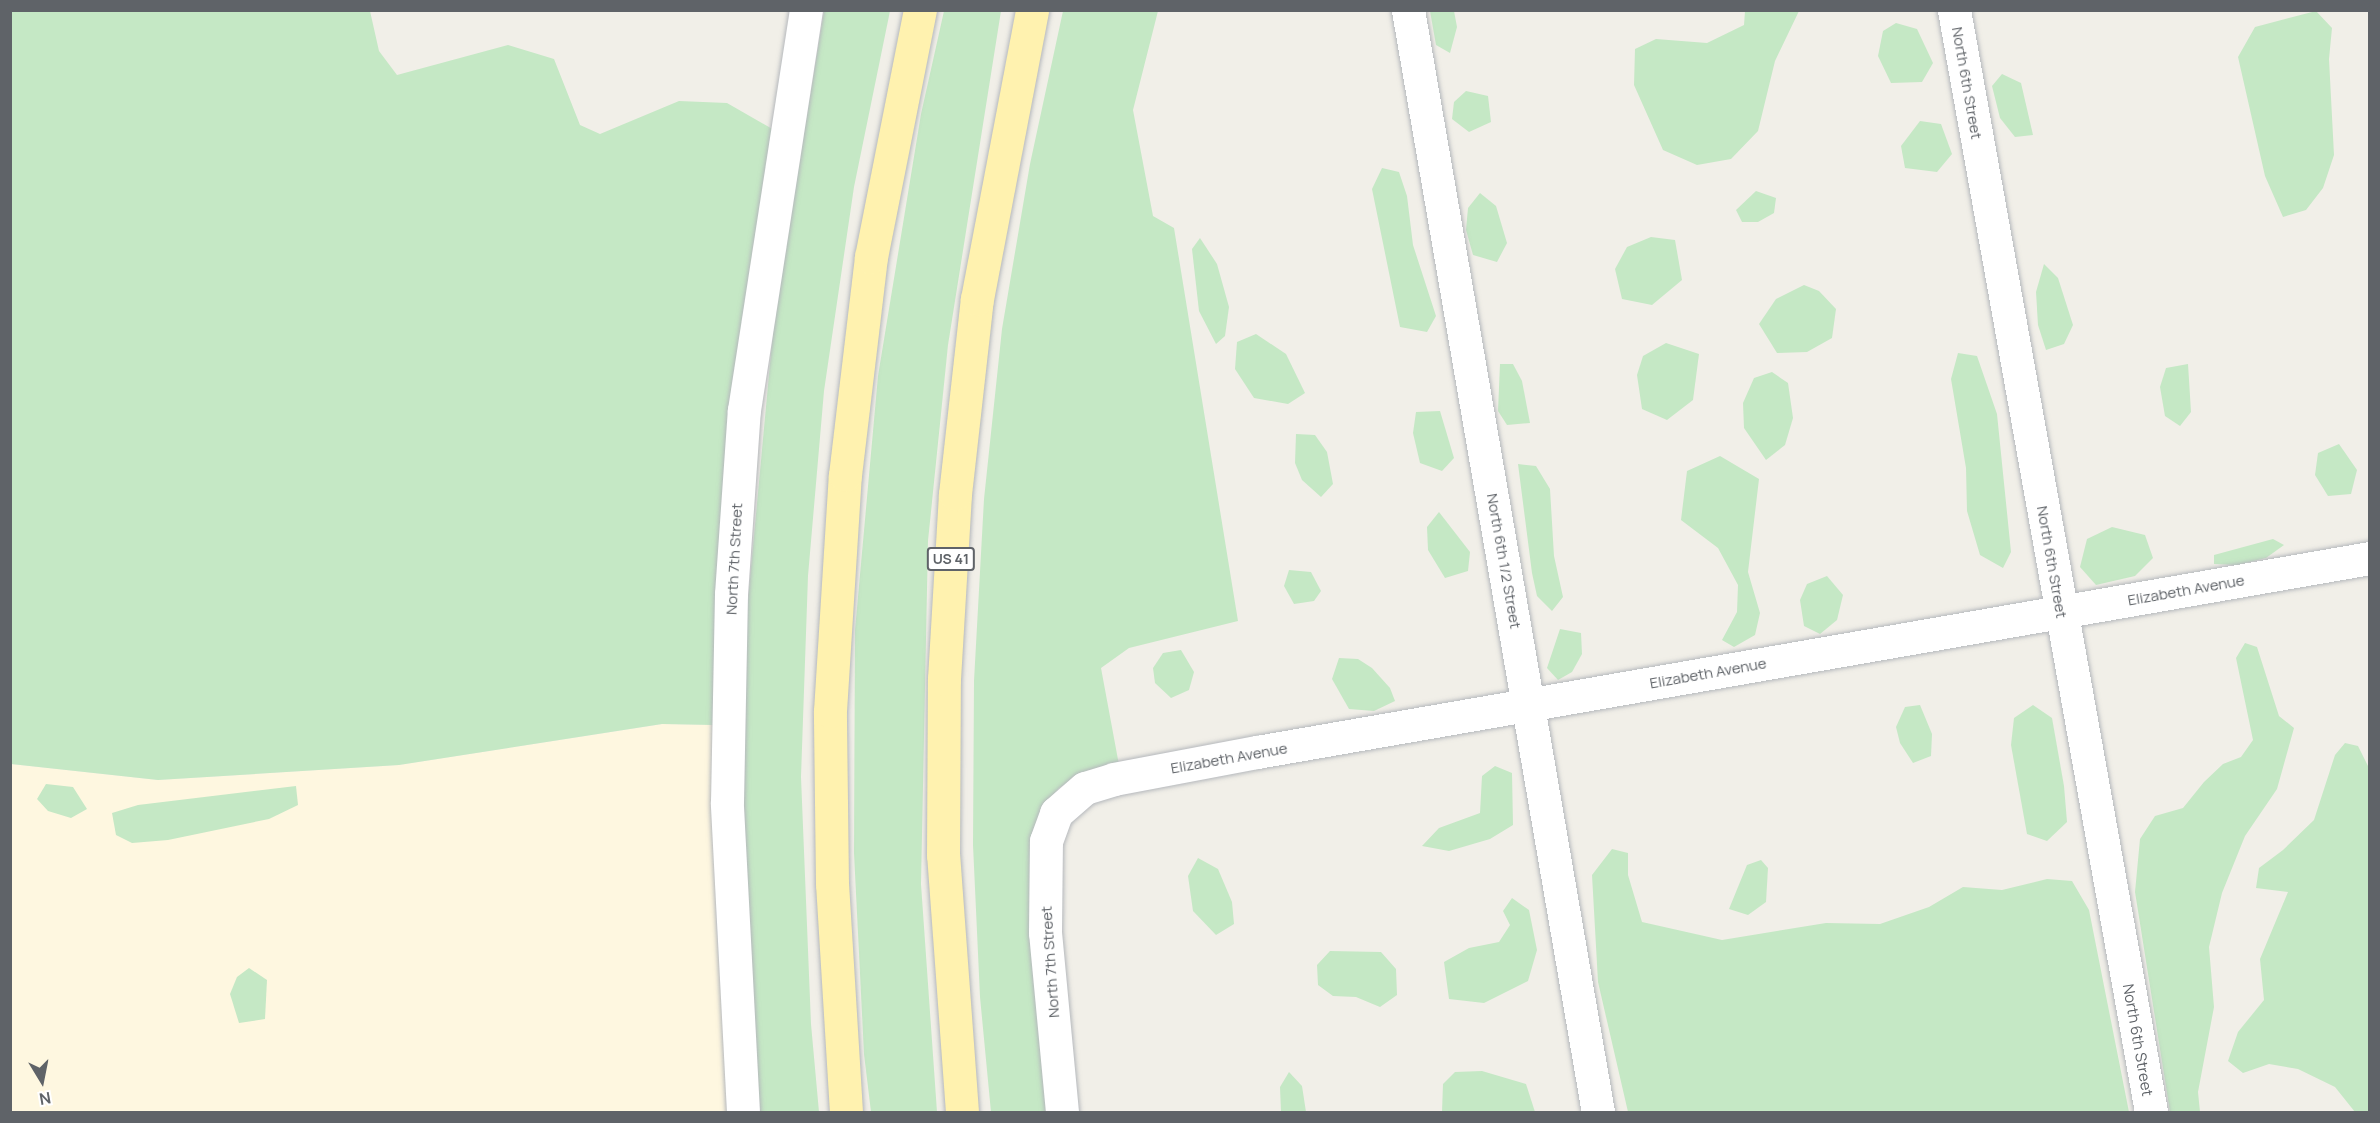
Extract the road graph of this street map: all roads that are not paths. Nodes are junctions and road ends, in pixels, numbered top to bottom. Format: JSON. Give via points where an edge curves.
{"nodes":[{"id":1,"x":806,"y":10,"type":"edge"},
{"id":2,"x":920,"y":10,"type":"edge"},
{"id":3,"x":1032,"y":10,"type":"edge"},
{"id":4,"x":1408,"y":10,"type":"edge"},
{"id":5,"x":1954,"y":10,"type":"edge"},
{"id":6,"x":2370,"y":558,"type":"edge"},
{"id":7,"x":2061,"y":612,"type":"junction"},
{"id":8,"x":1529,"y":704,"type":"junction"},
{"id":9,"x":1056,"y":813,"type":"joint"},
{"id":10,"x":743,"y":1113,"type":"edge"},
{"id":11,"x":846,"y":1113,"type":"edge"},
{"id":12,"x":962,"y":1113,"type":"edge"},
{"id":13,"x":1062,"y":1113,"type":"edge"},
{"id":14,"x":1598,"y":1113,"type":"edge"},
{"id":15,"x":2151,"y":1113,"type":"edge"}],
"edges":[{"from":1,"to":10,"type":"street","name":"North 7th Street","via":[[744,410],[731,594],[727,802]]},
{"from":2,"to":11,"type":"main road","via":[[871,257],[845,475],[830,711],[832,884]]},
{"from":3,"to":12,"type":"main road","number":"US 41","via":[[977,299],[955,494],[944,679],[943,855]]},
{"from":4,"to":8,"type":"street","name":"North 6th 1/2 Street"},
{"from":5,"to":7,"type":"street","name":"North 6th Street"},
{"from":6,"to":7,"type":"street","name":"Elizabeth Avenue"},
{"from":7,"to":8,"type":"street","name":"Elizabeth Avenue"},
{"from":7,"to":15,"type":"street","name":"North 6th Street"},
{"from":8,"to":9,"type":"street","name":"Elizabeth Avenue","via":[[1114,778],[1085,788]]},
{"from":8,"to":14,"type":"street","name":"North 6th 1/2 Street"},
{"from":9,"to":13,"type":"street","name":"North 7th Street","via":[[1046,841],[1046,933]]}]}
